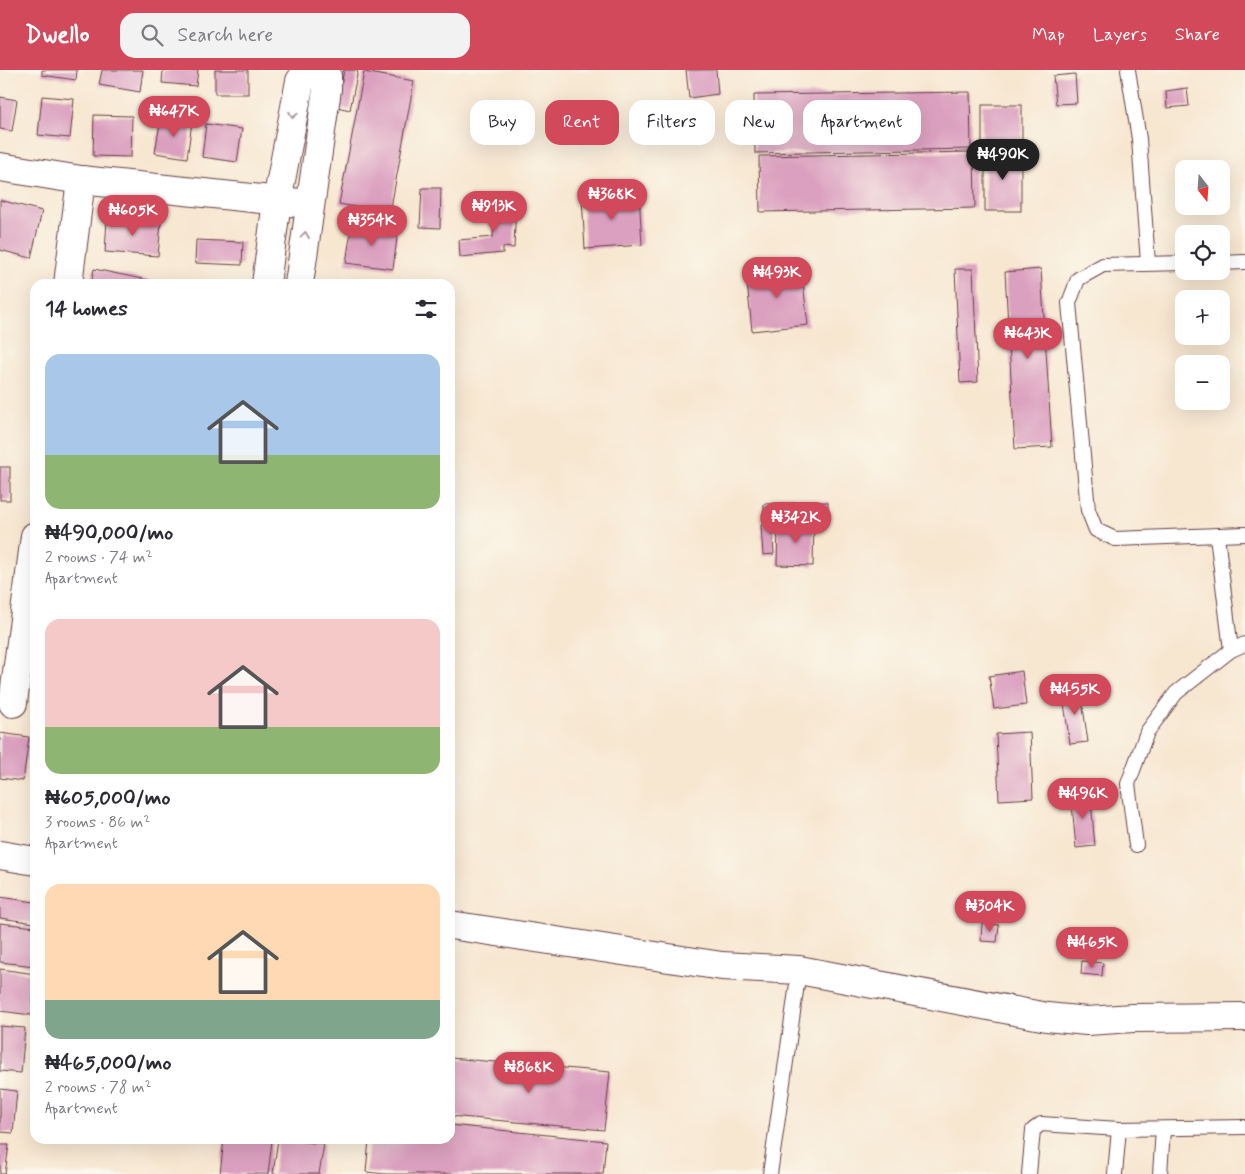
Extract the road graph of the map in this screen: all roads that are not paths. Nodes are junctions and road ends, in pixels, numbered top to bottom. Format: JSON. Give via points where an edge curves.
{"nodes":[{"id":1,"x":308,"y":70,"type":"edge"},
{"id":2,"x":323,"y":70,"type":"edge"},
{"id":3,"x":1128,"y":70,"type":"edge"},
{"id":4,"x":0,"y":166,"type":"edge"},
{"id":5,"x":81,"y":180,"type":"junction"},
{"id":6,"x":277,"y":202,"type":"junction"},
{"id":7,"x":309,"y":204,"type":"junction"},
{"id":8,"x":1230,"y":262,"type":"edge"},
{"id":9,"x":1245,"y":262,"type":"edge"},
{"id":10,"x":1148,"y":263,"type":"junction"},
{"id":11,"x":1175,"y":263,"type":"edge"},
{"id":12,"x":69,"y":279,"type":"edge"},
{"id":13,"x":267,"y":279,"type":"edge"},
{"id":14,"x":300,"y":279,"type":"edge"},
{"id":15,"x":1245,"y":534,"type":"edge"},
{"id":16,"x":1217,"y":536,"type":"junction"},
{"id":17,"x":30,"y":580,"type":"edge"},
{"id":18,"x":1245,"y":644,"type":"edge"},
{"id":19,"x":1231,"y":650,"type":"junction"},
{"id":20,"x":16,"y":703,"type":"edge"},
{"id":21,"x":1136,"y":845,"type":"dead end"},
{"id":22,"x":0,"y":855,"type":"edge"},
{"id":23,"x":30,"y":860,"type":"edge"},
{"id":24,"x":455,"y":926,"type":"edge"},
{"id":25,"x":799,"y":970,"type":"junction"},
{"id":26,"x":1245,"y":1017,"type":"edge"},
{"id":27,"x":1245,"y":1127,"type":"edge"},
{"id":28,"x":1119,"y":1129,"type":"junction"},
{"id":29,"x":1163,"y":1129,"type":"junction"},
{"id":30,"x":770,"y":1174,"type":"edge"},
{"id":31,"x":1029,"y":1174,"type":"edge"},
{"id":32,"x":1115,"y":1174,"type":"edge"},
{"id":33,"x":1160,"y":1174,"type":"edge"}],
"edges":[{"from":1,"to":6,"type":"street","one_way":true,"via":[[300,81]]},
{"from":2,"to":7,"type":"street","via":[[327,76],[327,89]]},
{"from":3,"to":10,"type":"lane","via":[[1139,138]]},
{"from":4,"to":5,"type":"street"},
{"from":5,"to":6,"type":"street"},
{"from":5,"to":12,"type":"street"},
{"from":6,"to":7,"type":"street"},
{"from":6,"to":13,"type":"street"},
{"from":14,"to":7,"type":"street","one_way":true},
{"from":8,"to":9,"type":"lane"},
{"from":10,"to":11,"type":"lane"},
{"from":10,"to":16,"type":"lane","via":[[1103,265],[1078,279],[1069,303],[1088,510],[1096,530],[1116,539]]},
{"from":15,"to":16,"type":"lane"},
{"from":16,"to":19,"type":"lane"},
{"from":17,"to":20,"type":"street"},
{"from":18,"to":19,"type":"lane"},
{"from":19,"to":21,"type":"lane","via":[[1176,692],[1146,732],[1128,784]]},
{"from":22,"to":23,"type":"street"},
{"from":24,"to":25,"type":"street","via":[[722,966]]},
{"from":25,"to":26,"type":"street","via":[[1046,1017],[1087,1021]]},
{"from":25,"to":30,"type":"lane"},
{"from":27,"to":29,"type":"lane"},
{"from":28,"to":29,"type":"lane"},
{"from":28,"to":31,"type":"lane","via":[[1041,1124],[1033,1130]]},
{"from":28,"to":32,"type":"lane"},
{"from":29,"to":33,"type":"lane"}]}
